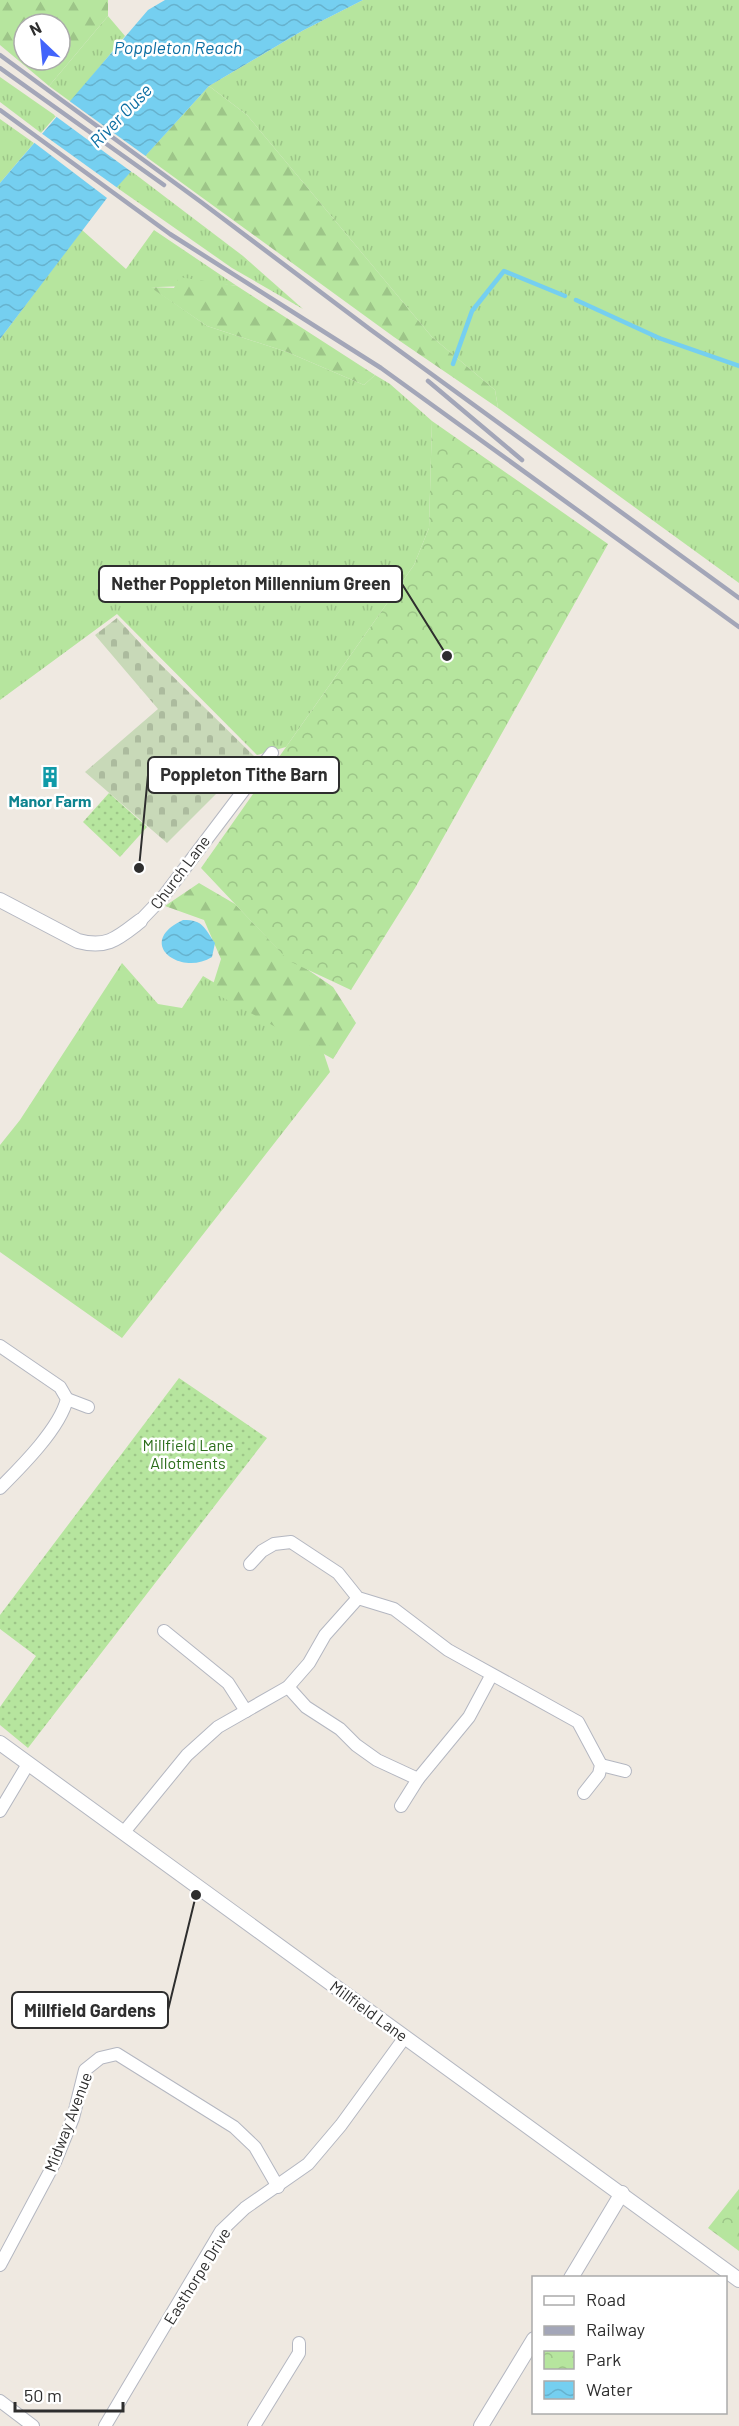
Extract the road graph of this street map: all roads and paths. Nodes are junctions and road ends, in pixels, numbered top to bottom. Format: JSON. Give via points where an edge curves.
{"nodes":[{"id":1,"x":272,"y":753,"type":"dead end"},
{"id":2,"x":0,"y":900,"type":"edge"},
{"id":3,"x":140,"y":921,"type":"joint"},
{"id":4,"x":0,"y":1346,"type":"edge"},
{"id":5,"x":67,"y":1399,"type":"junction"},
{"id":6,"x":88,"y":1407,"type":"dead end"},
{"id":7,"x":0,"y":1488,"type":"edge"},
{"id":8,"x":250,"y":1564,"type":"dead end"},
{"id":9,"x":358,"y":1598,"type":"junction"},
{"id":10,"x":164,"y":1631,"type":"dead end"},
{"id":11,"x":491,"y":1676,"type":"junction"},
{"id":12,"x":288,"y":1687,"type":"junction"},
{"id":13,"x":246,"y":1711,"type":"junction"},
{"id":14,"x":0,"y":1743,"type":"edge"},
{"id":15,"x":28,"y":1764,"type":"junction"},
{"id":16,"x":601,"y":1765,"type":"junction"},
{"id":17,"x":624,"y":1771,"type":"dead end"},
{"id":18,"x":418,"y":1779,"type":"junction"},
{"id":19,"x":584,"y":1793,"type":"dead end"},
{"id":20,"x":401,"y":1806,"type":"dead end"},
{"id":21,"x":0,"y":1811,"type":"edge"},
{"id":22,"x":124,"y":1832,"type":"junction"},
{"id":23,"x":405,"y":2037,"type":"junction"},
{"id":24,"x":278,"y":2187,"type":"junction"},
{"id":25,"x":622,"y":2193,"type":"junction"},
{"id":26,"x":0,"y":2265,"type":"edge"},
{"id":27,"x":572,"y":2276,"type":"edge"},
{"id":28,"x":739,"y":2280,"type":"edge"},
{"id":29,"x":532,"y":2342,"type":"edge"},
{"id":30,"x":299,"y":2343,"type":"dead end"},
{"id":31,"x":0,"y":2401,"type":"edge"},
{"id":32,"x":33,"y":2426,"type":"edge"},
{"id":33,"x":105,"y":2426,"type":"edge"},
{"id":34,"x":254,"y":2426,"type":"edge"},
{"id":35,"x":481,"y":2426,"type":"edge"}],
"edges":[{"from":1,"to":3,"type":"street","name":"Church Lane","via":[[163,897]]},
{"from":2,"to":3,"type":"street","name":"Church Lane","via":[[90,945],[116,940]]},
{"from":4,"to":5,"type":"street","via":[[60,1387]]},
{"from":5,"to":6,"type":"street"},
{"from":5,"to":7,"type":"street","via":[[64,1411]]},
{"from":8,"to":9,"type":"street","via":[[274,1544],[291,1542],[338,1573]]},
{"from":9,"to":11,"type":"street","via":[[394,1609],[448,1650]]},
{"from":9,"to":12,"type":"street","via":[[324,1635],[309,1663]]},
{"from":10,"to":13,"type":"street","via":[[228,1683]]},
{"from":11,"to":16,"type":"street","via":[[578,1722]]},
{"from":11,"to":18,"type":"street","via":[[469,1717]]},
{"from":12,"to":13,"type":"street"},
{"from":12,"to":18,"type":"street","via":[[306,1707],[377,1760]]},
{"from":13,"to":22,"type":"street","via":[[218,1727],[187,1755]]},
{"from":14,"to":15,"type":"street","name":"Millfield Lane"},
{"from":15,"to":21,"type":"street"},
{"from":15,"to":22,"type":"street","name":"Millfield Lane"},
{"from":16,"to":17,"type":"street"},
{"from":16,"to":19,"type":"street"},
{"from":18,"to":20,"type":"street"},
{"from":22,"to":23,"type":"street","name":"Millfield Lane"},
{"from":23,"to":24,"type":"street","name":"Easthorpe Drive","via":[[308,2164]]},
{"from":23,"to":25,"type":"street","name":"Millfield Lane"},
{"from":24,"to":26,"type":"street","name":"Midway Avenue","via":[[255,2147],[234,2127],[117,2054],[100,2058],[85,2070],[56,2162]]},
{"from":24,"to":33,"type":"street","name":"Easthorpe Drive","via":[[245,2208],[221,2231]]},
{"from":25,"to":27,"type":"street"},
{"from":25,"to":28,"type":"street","name":"Millfield Lane"},
{"from":29,"to":35,"type":"street"},
{"from":30,"to":34,"type":"street","via":[[299,2353]]},
{"from":31,"to":32,"type":"street"}]}
